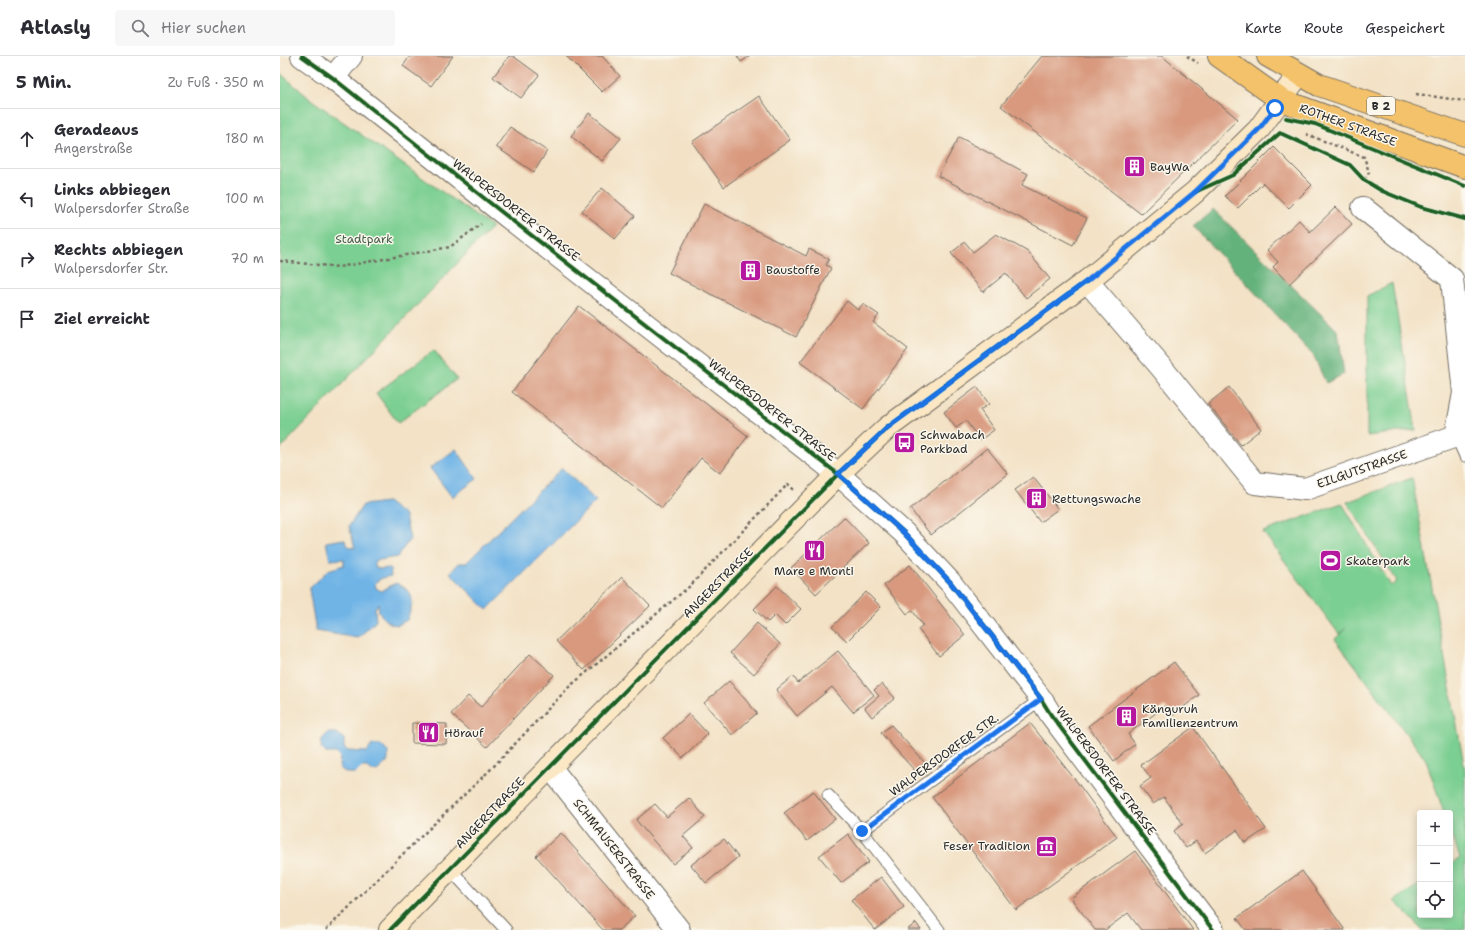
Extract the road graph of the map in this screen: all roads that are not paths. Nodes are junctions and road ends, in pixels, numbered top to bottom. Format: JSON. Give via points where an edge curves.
{"nodes":[{"id":1,"x":302,"y":56,"type":"edge"},
{"id":2,"x":352,"y":56,"type":"edge"},
{"id":3,"x":1219,"y":56,"type":"edge"},
{"id":4,"x":1268,"y":56,"type":"edge"},
{"id":5,"x":1299,"y":74,"type":"junction"},
{"id":6,"x":333,"y":78,"type":"junction"},
{"id":7,"x":1281,"y":100,"type":"junction"},
{"id":8,"x":1465,"y":135,"type":"edge"},
{"id":9,"x":1465,"y":167,"type":"edge"},
{"id":10,"x":1363,"y":208,"type":"dead end"},
{"id":11,"x":1087,"y":281,"type":"junction"},
{"id":12,"x":1456,"y":436,"type":"junction"},
{"id":13,"x":1465,"y":456,"type":"edge"},
{"id":14,"x":838,"y":474,"type":"junction"},
{"id":15,"x":1041,"y":699,"type":"junction"},
{"id":16,"x":550,"y":767,"type":"junction"},
{"id":17,"x":828,"y":795,"type":"dead end"},
{"id":18,"x":862,"y":831,"type":"junction"},
{"id":19,"x":450,"y":869,"type":"junction"},
{"id":20,"x":390,"y":930,"type":"edge"},
{"id":21,"x":506,"y":930,"type":"edge"},
{"id":22,"x":679,"y":930,"type":"edge"},
{"id":23,"x":939,"y":930,"type":"edge"},
{"id":24,"x":1213,"y":930,"type":"edge"}],
"edges":[{"from":1,"to":6,"type":"street","name":"WALPERSDORFER STRASSE"},
{"from":2,"to":6,"type":"street"},
{"from":3,"to":7,"type":"main road","name":"ROTHER STRASSE","number":"B 2"},
{"from":4,"to":5,"type":"main road","number":"B 2"},
{"from":5,"to":7,"type":"street","name":"ANGERSTRASSE"},
{"from":5,"to":8,"type":"main road","number":"B 2","via":[[1320,85]]},
{"from":6,"to":14,"type":"street","name":"WALPERSDORFER STRASSE"},
{"from":7,"to":9,"type":"main road","name":"ROTHER STRASSE","number":"B 2"},
{"from":7,"to":11,"type":"street","name":"ANGERSTRASSE","via":[[1259,129],[1195,192]]},
{"from":10,"to":12,"type":"street","via":[[1452,279],[1464,393]]},
{"from":11,"to":12,"type":"street","name":"EILGUTSTRASSE","via":[[1255,483],[1305,489]]},
{"from":11,"to":14,"type":"street","name":"ANGERSTRASSE","via":[[887,428]]},
{"from":12,"to":13,"type":"lane"},
{"from":14,"to":15,"type":"street","name":"WALPERSDORFER STRASSE","via":[[904,533],[950,582]]},
{"from":14,"to":16,"type":"street","name":"ANGERSTRASSE"},
{"from":15,"to":18,"type":"lane","name":"WALPERSDORFER STR."},
{"from":15,"to":24,"type":"street","name":"WALPERSDORFER STRASSE"},
{"from":16,"to":19,"type":"street","name":"ANGERSTRASSE"},
{"from":16,"to":22,"type":"street","name":"SCHMAUSERSTRASSE"},
{"from":17,"to":18,"type":"lane"},
{"from":18,"to":23,"type":"lane"},
{"from":19,"to":20,"type":"street","name":"ANGERSTRASSE"},
{"from":19,"to":21,"type":"lane"}]}
